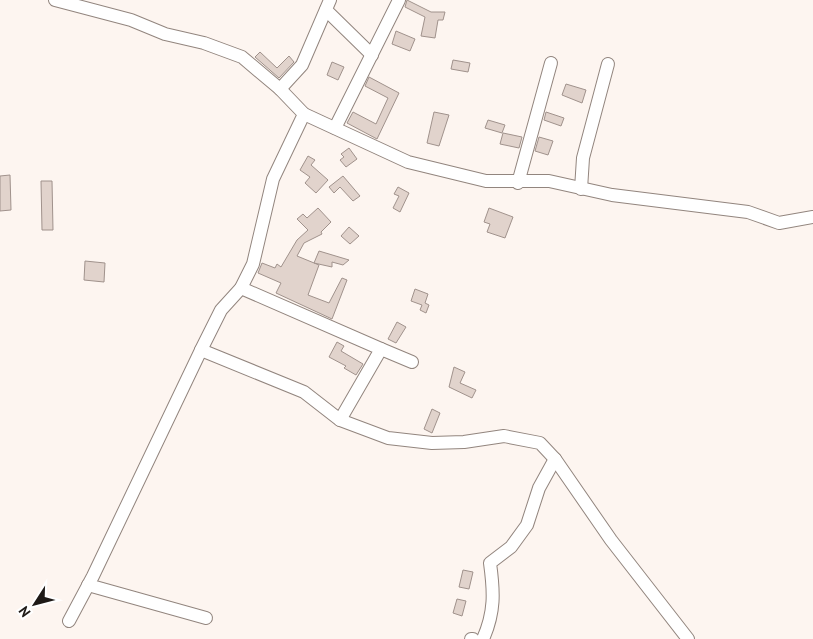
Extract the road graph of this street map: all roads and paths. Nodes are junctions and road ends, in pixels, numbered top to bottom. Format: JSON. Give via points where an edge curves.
{"nodes":[{"id":1,"x":55,"y":0,"type":"edge"},
{"id":2,"x":399,"y":0,"type":"edge"},
{"id":3,"x":328,"y":5,"type":"edge"},
{"id":4,"x":372,"y":55,"type":"junction"},
{"id":5,"x":551,"y":63,"type":"dead end"},
{"id":6,"x":608,"y":64,"type":"dead end"},
{"id":7,"x":280,"y":89,"type":"junction"},
{"id":8,"x":304,"y":114,"type":"junction"},
{"id":9,"x":335,"y":128,"type":"junction"},
{"id":10,"x":518,"y":183,"type":"junction"},
{"id":11,"x":581,"y":189,"type":"junction"},
{"id":12,"x":813,"y":217,"type":"edge"},
{"id":13,"x":241,"y":288,"type":"junction"},
{"id":14,"x":381,"y":349,"type":"junction"},
{"id":15,"x":201,"y":350,"type":"junction"},
{"id":16,"x":412,"y":362,"type":"dead end"},
{"id":17,"x":340,"y":420,"type":"junction"},
{"id":18,"x":555,"y":459,"type":"junction"},
{"id":19,"x":88,"y":585,"type":"junction"},
{"id":20,"x":206,"y":618,"type":"dead end"},
{"id":21,"x":69,"y":621,"type":"dead end"},
{"id":22,"x":483,"y":639,"type":"edge"},
{"id":23,"x":688,"y":639,"type":"edge"}],
"edges":[{"from":1,"to":7,"type":"street","via":[[131,20],[165,34],[204,43],[242,57]]},
{"from":2,"to":4,"type":"street"},
{"from":3,"to":4,"type":"street"},
{"from":3,"to":7,"type":"street","via":[[302,65]]},
{"from":4,"to":9,"type":"street"},
{"from":5,"to":10,"type":"street"},
{"from":6,"to":11,"type":"street","via":[[583,158]]},
{"from":7,"to":8,"type":"street"},
{"from":8,"to":9,"type":"street"},
{"from":8,"to":13,"type":"street","via":[[273,179],[253,264]]},
{"from":9,"to":10,"type":"street","via":[[408,162],[486,181]]},
{"from":10,"to":11,"type":"street","via":[[549,181]]},
{"from":11,"to":12,"type":"street","via":[[748,212],[779,223]]},
{"from":13,"to":14,"type":"street"},
{"from":13,"to":15,"type":"street","via":[[221,310]]},
{"from":14,"to":16,"type":"street"},
{"from":14,"to":17,"type":"street"},
{"from":15,"to":17,"type":"street","via":[[304,392]]},
{"from":15,"to":19,"type":"street"},
{"from":17,"to":18,"type":"street","via":[[388,438],[432,443],[504,436],[530,439],[540,443]]},
{"from":18,"to":22,"type":"street","via":[[527,525],[511,547],[490,563],[492,619]]},
{"from":18,"to":23,"type":"street","via":[[611,540]]},
{"from":19,"to":20,"type":"street"},
{"from":19,"to":21,"type":"street"}]}
